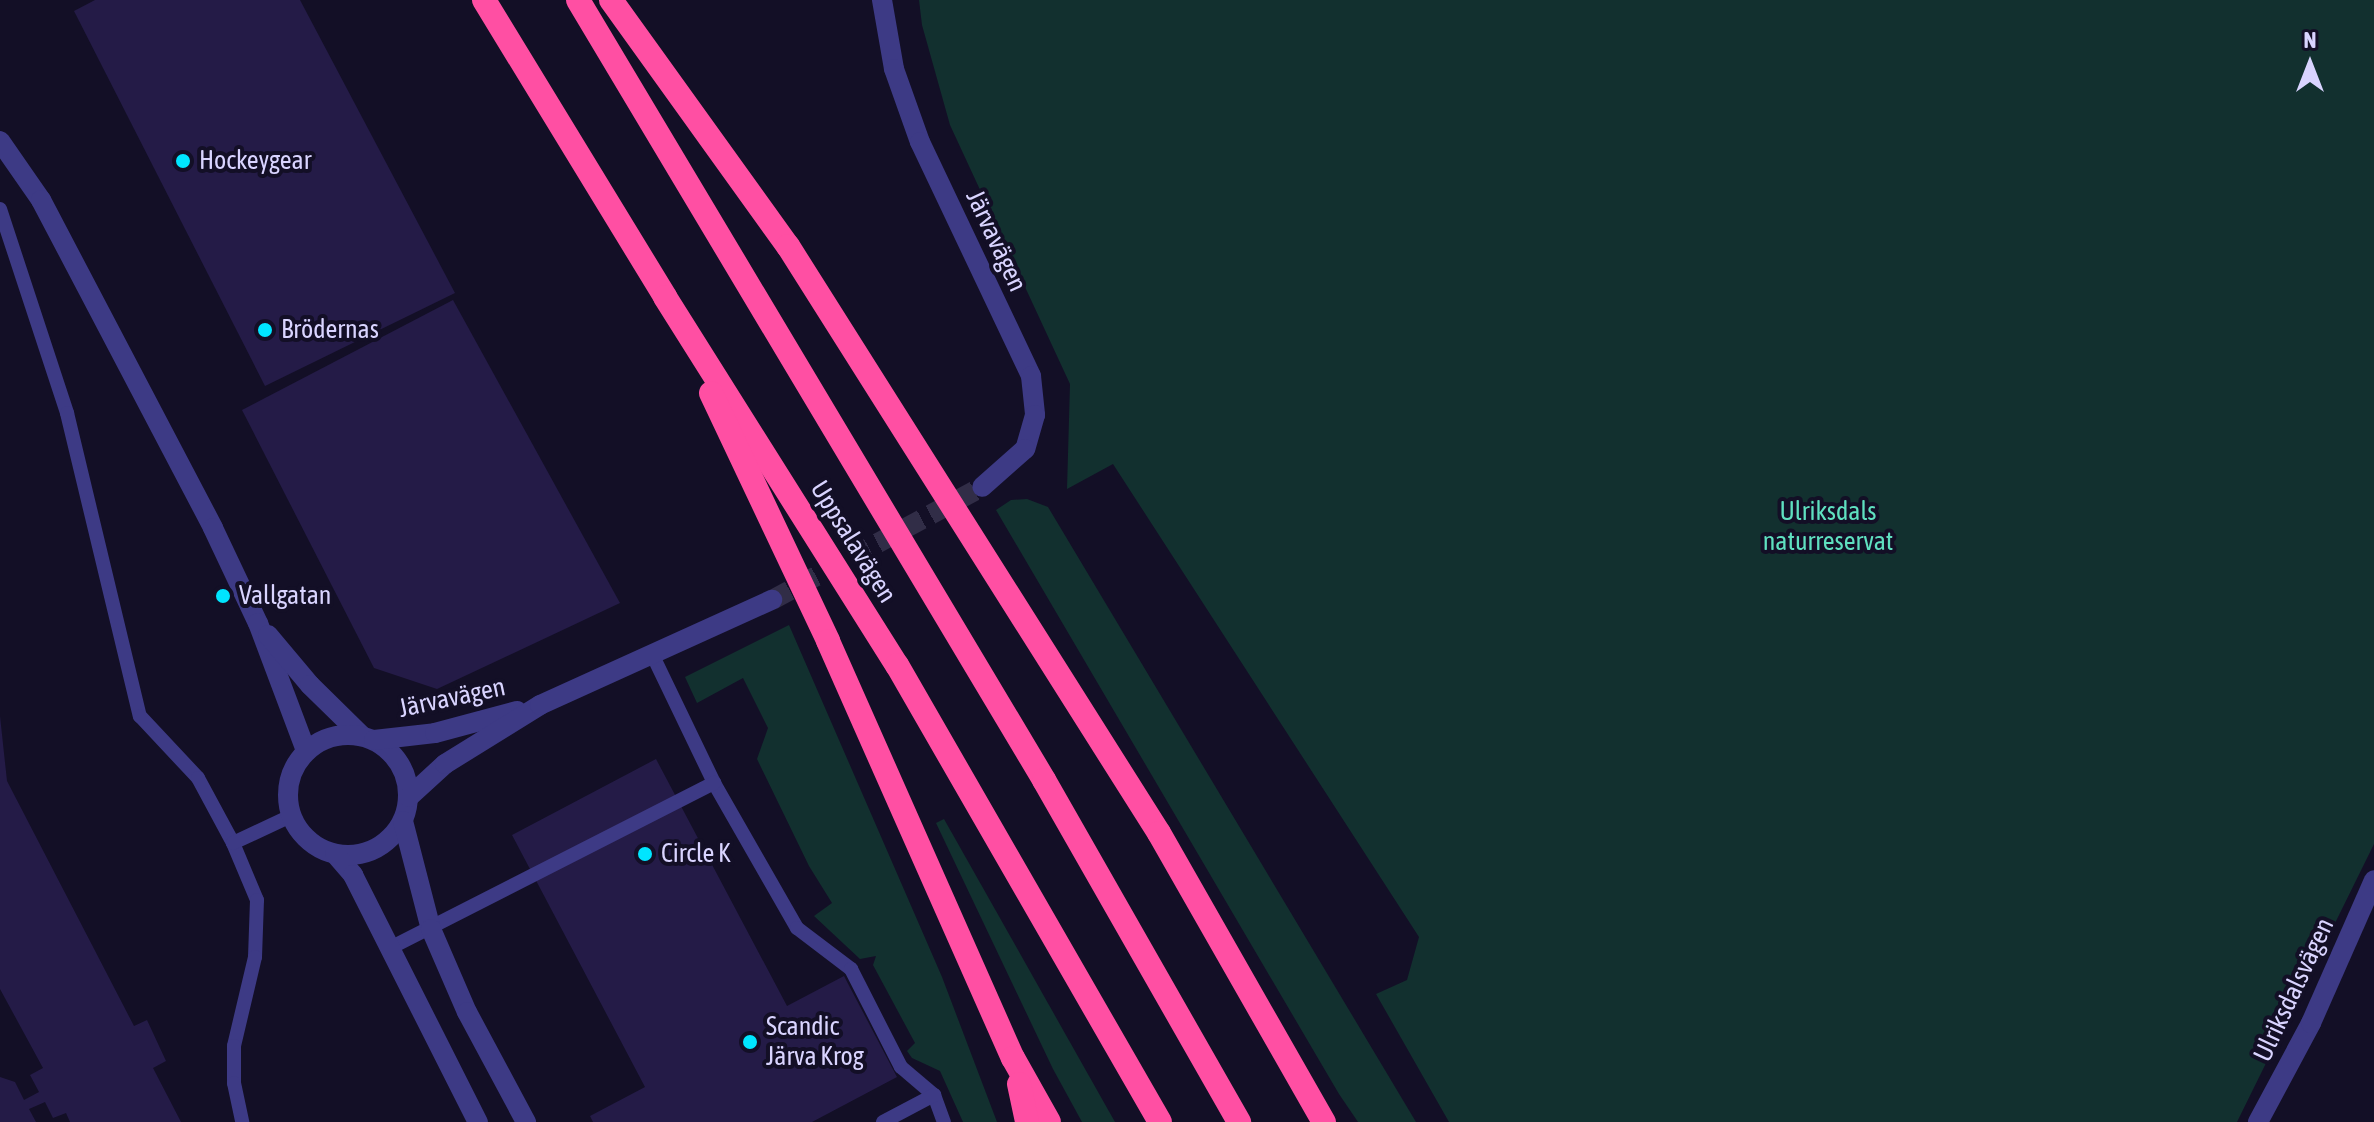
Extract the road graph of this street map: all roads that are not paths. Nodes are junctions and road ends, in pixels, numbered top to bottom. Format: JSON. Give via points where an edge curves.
{"nodes":[{"id":1,"x":484,"y":0,"type":"edge"},
{"id":2,"x":578,"y":0,"type":"edge"},
{"id":3,"x":611,"y":0,"type":"edge"},
{"id":4,"x":882,"y":0,"type":"edge"},
{"id":5,"x":0,"y":141,"type":"edge"},
{"id":6,"x":0,"y":209,"type":"edge"},
{"id":7,"x":665,"y":297,"type":"junction"},
{"id":8,"x":982,"y":487,"type":"tunnel mouth"},
{"id":9,"x":772,"y":600,"type":"tunnel mouth"},
{"id":10,"x":258,"y":623,"type":"junction"},
{"id":11,"x":653,"y":656,"type":"junction"},
{"id":12,"x":540,"y":705,"type":"junction"},
{"id":13,"x":368,"y":738,"type":"junction"},
{"id":14,"x":306,"y":751,"type":"junction"},
{"id":15,"x":714,"y":783,"type":"junction"},
{"id":16,"x":409,"y":797,"type":"junction"},
{"id":17,"x":291,"y":816,"type":"junction"},
{"id":18,"x":403,"y":821,"type":"junction"},
{"id":19,"x":233,"y":843,"type":"junction"},
{"id":20,"x":335,"y":854,"type":"junction"},
{"id":21,"x":2374,"y":880,"type":"edge"},
{"id":22,"x":431,"y":929,"type":"junction"},
{"id":23,"x":390,"y":948,"type":"junction"},
{"id":24,"x":1013,"y":1058,"type":"junction"},
{"id":25,"x":934,"y":1095,"type":"junction"},
{"id":26,"x":242,"y":1122,"type":"edge"},
{"id":27,"x":478,"y":1122,"type":"edge"},
{"id":28,"x":526,"y":1122,"type":"edge"},
{"id":29,"x":883,"y":1122,"type":"edge"},
{"id":30,"x":944,"y":1122,"type":"edge"},
{"id":31,"x":1027,"y":1122,"type":"edge"},
{"id":32,"x":1049,"y":1122,"type":"edge"},
{"id":33,"x":1160,"y":1122,"type":"edge"},
{"id":34,"x":1239,"y":1122,"type":"edge"},
{"id":35,"x":1324,"y":1122,"type":"edge"},
{"id":36,"x":2258,"y":1122,"type":"edge"}],
"edges":[{"from":1,"to":7,"type":"highway","name":"Uppsalavägen"},
{"from":2,"to":34,"type":"highway","name":"Uppsalavägen","via":[[1044,780]]},
{"from":3,"to":35,"type":"highway","via":[[788,246],[1159,833]]},
{"from":4,"to":8,"type":"street","name":"Järvavägen","via":[[894,69],[920,142],[1031,376],[1035,415],[1025,449]]},
{"from":5,"to":10,"type":"street","via":[[41,200]]},
{"from":6,"to":19,"type":"lane","via":[[67,413],[140,716],[198,778]]},
{"from":7,"to":24,"type":"highway","via":[[828,641]]},
{"from":7,"to":33,"type":"highway","name":"Uppsalavägen","via":[[897,665]]},
{"from":9,"to":11,"type":"street","name":"Järvavägen"},
{"from":10,"to":13,"type":"street","via":[[310,685]]},
{"from":10,"to":14,"type":"street"},
{"from":11,"to":12,"type":"street","name":"Järvavägen"},
{"from":11,"to":15,"type":"lane"},
{"from":12,"to":13,"type":"street","name":"Järvavägen","via":[[435,733]]},
{"from":12,"to":16,"type":"street","name":"Järvavägen","via":[[445,764]]},
{"from":13,"to":14,"type":"street","via":[[341,734]]},
{"from":13,"to":16,"type":"street","via":[[391,752],[404,772]]},
{"from":14,"to":17,"type":"street","via":[[291,772]]},
{"from":15,"to":22,"type":"lane"},
{"from":15,"to":25,"type":"lane","via":[[797,928],[851,969],[901,1067]]},
{"from":16,"to":18,"type":"street"},
{"from":17,"to":19,"type":"lane"},
{"from":17,"to":20,"type":"street","via":[[317,848]]},
{"from":18,"to":20,"type":"street","via":[[376,849],[356,856]]},
{"from":18,"to":22,"type":"street"},
{"from":19,"to":26,"type":"lane","via":[[257,900],[255,957],[234,1046]]},
{"from":20,"to":23,"type":"street","via":[[353,875]]},
{"from":21,"to":36,"type":"street","name":"Ulriksdalsvägen","via":[[2311,1023]]},
{"from":22,"to":23,"type":"lane"},
{"from":22,"to":28,"type":"street","via":[[467,1012]]},
{"from":23,"to":27,"type":"street"},
{"from":24,"to":31,"type":"highway"},
{"from":24,"to":32,"type":"highway"},
{"from":25,"to":29,"type":"lane"},
{"from":25,"to":30,"type":"lane"}]}
